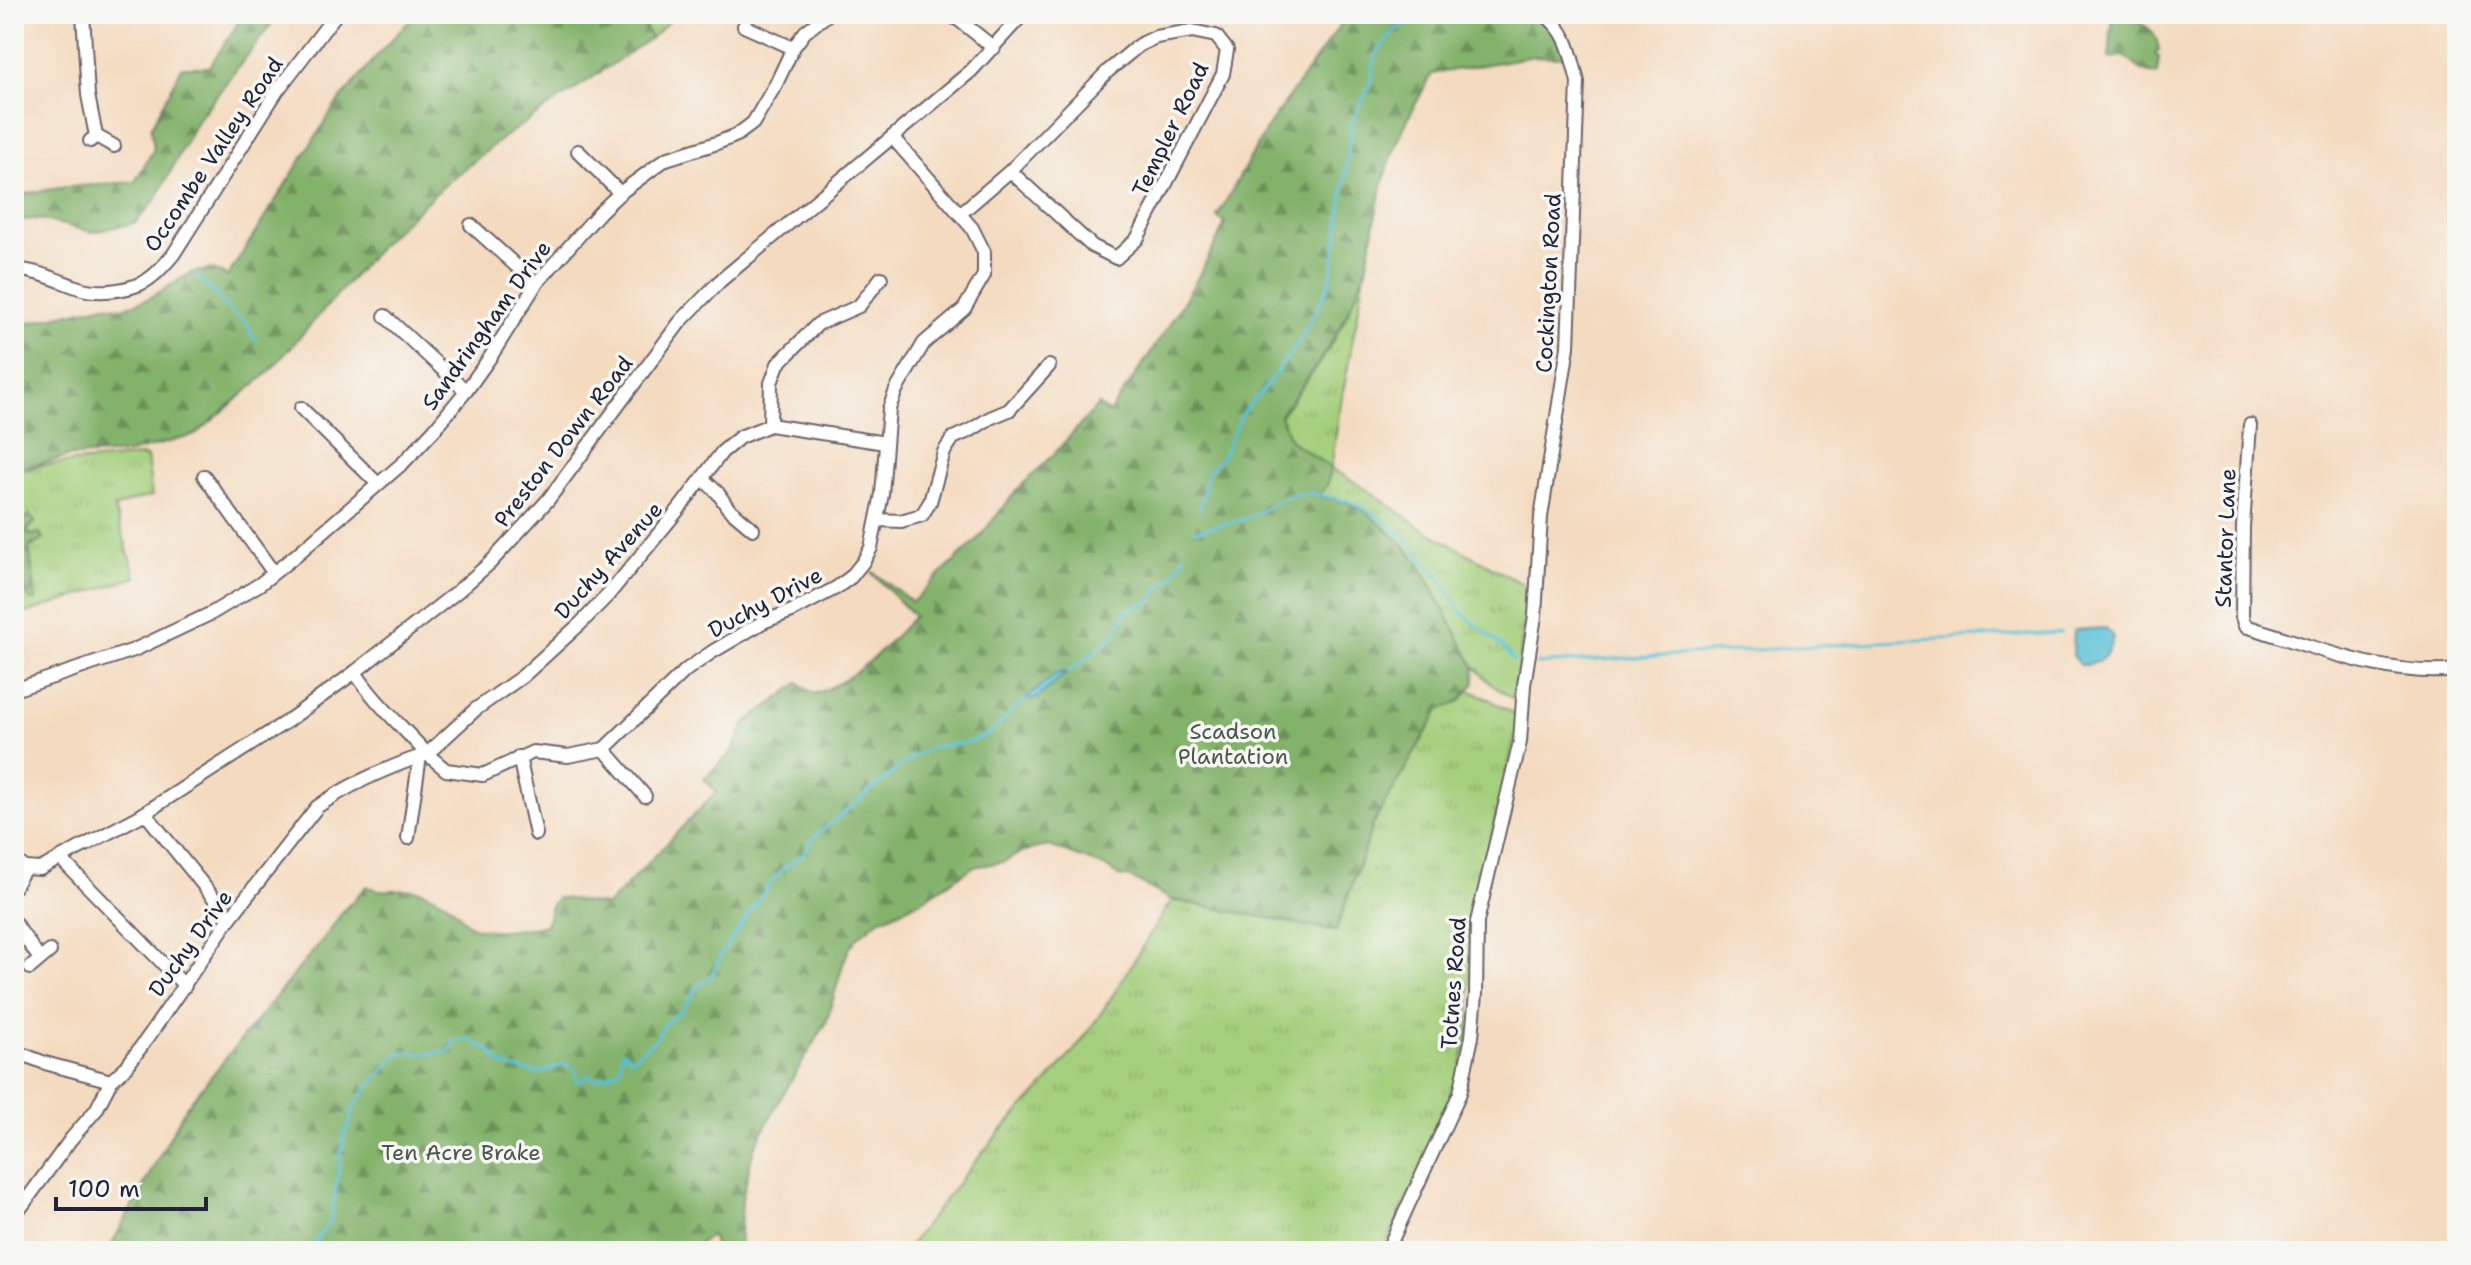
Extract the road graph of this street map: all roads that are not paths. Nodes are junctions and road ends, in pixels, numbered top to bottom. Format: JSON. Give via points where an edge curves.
{"nodes":[{"id":1,"x":83,"y":14,"type":"edge"},
{"id":2,"x":336,"y":14,"type":"edge"},
{"id":3,"x":828,"y":14,"type":"edge"},
{"id":4,"x":947,"y":14,"type":"edge"},
{"id":5,"x":1023,"y":14,"type":"edge"},
{"id":6,"x":1543,"y":14,"type":"edge"},
{"id":7,"x":744,"y":26,"type":"dead end"},
{"id":8,"x":793,"y":48,"type":"junction"},
{"id":9,"x":994,"y":48,"type":"junction"},
{"id":10,"x":88,"y":95,"type":"junction"},
{"id":11,"x":78,"y":104,"type":"dead end"},
{"id":12,"x":893,"y":138,"type":"junction"},
{"id":13,"x":114,"y":146,"type":"dead end"},
{"id":14,"x":578,"y":151,"type":"dead end"},
{"id":15,"x":1010,"y":171,"type":"junction"},
{"id":16,"x":620,"y":193,"type":"junction"},
{"id":17,"x":961,"y":213,"type":"junction"},
{"id":18,"x":471,"y":225,"type":"dead end"},
{"id":19,"x":14,"y":269,"type":"edge"},
{"id":20,"x":881,"y":278,"type":"dead end"},
{"id":21,"x":536,"y":284,"type":"junction"},
{"id":22,"x":385,"y":316,"type":"dead end"},
{"id":23,"x":1049,"y":366,"type":"dead end"},
{"id":24,"x":466,"y":391,"type":"junction"},
{"id":25,"x":301,"y":408,"type":"dead end"},
{"id":26,"x":770,"y":425,"type":"junction"},
{"id":27,"x":2250,"y":425,"type":"dead end"},
{"id":28,"x":885,"y":443,"type":"junction"},
{"id":29,"x":204,"y":476,"type":"dead end"},
{"id":30,"x":703,"y":479,"type":"junction"},
{"id":31,"x":378,"y":484,"type":"junction"},
{"id":32,"x":877,"y":520,"type":"junction"},
{"id":33,"x":753,"y":529,"type":"dead end"},
{"id":34,"x":273,"y":572,"type":"junction"},
{"id":35,"x":1528,"y":658,"type":"joint"},
{"id":36,"x":2457,"y":670,"type":"edge"},
{"id":37,"x":355,"y":672,"type":"junction"},
{"id":38,"x":14,"y":690,"type":"edge"},
{"id":39,"x":604,"y":749,"type":"junction"},
{"id":40,"x":423,"y":755,"type":"junction"},
{"id":41,"x":519,"y":757,"type":"junction"},
{"id":42,"x":645,"y":796,"type":"dead end"},
{"id":43,"x":145,"y":813,"type":"junction"},
{"id":44,"x":536,"y":834,"type":"dead end"},
{"id":45,"x":408,"y":838,"type":"dead end"},
{"id":46,"x":14,"y":859,"type":"edge"},
{"id":47,"x":61,"y":859,"type":"junction"},
{"id":48,"x":25,"y":868,"type":"junction"},
{"id":49,"x":14,"y":887,"type":"edge"},
{"id":50,"x":230,"y":918,"type":"junction"},
{"id":51,"x":14,"y":922,"type":"edge"},
{"id":52,"x":40,"y":959,"type":"dead end"},
{"id":53,"x":185,"y":986,"type":"junction"},
{"id":54,"x":14,"y":1051,"type":"edge"},
{"id":55,"x":111,"y":1081,"type":"junction"},
{"id":56,"x":22,"y":1206,"type":"dead end"},
{"id":57,"x":1387,"y":1251,"type":"edge"}],
"edges":[{"from":1,"to":10,"type":"street"},
{"from":2,"to":19,"type":"street","name":"Occombe Valley Road","via":[[277,91],[158,272],[141,284],[98,293],[35,270]]},
{"from":3,"to":8,"type":"street","name":"Sandringham Drive"},
{"from":4,"to":9,"type":"street"},
{"from":5,"to":9,"type":"street","name":"Preston Down Road"},
{"from":6,"to":35,"type":"street","name":"Cockington Road","via":[[1568,42],[1578,82],[1568,347],[1541,517]]},
{"from":7,"to":8,"type":"street"},
{"from":8,"to":16,"type":"street","name":"Sandringham Drive","via":[[753,123],[737,135],[666,159]]},
{"from":9,"to":12,"type":"street","name":"Preston Down Road"},
{"from":10,"to":11,"type":"street"},
{"from":10,"to":13,"type":"street","via":[[93,138]]},
{"from":12,"to":17,"type":"street","name":"Duchy Drive"},
{"from":12,"to":37,"type":"street","name":"Preston Down Road","via":[[720,281],[680,322],[568,475],[509,543],[458,591]]},
{"from":14,"to":16,"type":"street"},
{"from":15,"to":15,"type":"street","name":"Templer Road","via":[[1139,45],[1192,31],[1216,36],[1227,50],[1223,74],[1137,239],[1116,258],[1092,246]]},
{"from":15,"to":17,"type":"street","name":"Templer Road"},
{"from":16,"to":21,"type":"street","name":"Sandringham Drive"},
{"from":17,"to":28,"type":"street","name":"Duchy Drive","via":[[984,252],[984,275],[964,309],[924,343],[908,369],[889,409]]},
{"from":18,"to":21,"type":"street"},
{"from":20,"to":26,"type":"street","via":[[859,306],[818,324],[778,364],[771,383]]},
{"from":21,"to":24,"type":"street","name":"Sandringham Drive"},
{"from":22,"to":24,"type":"street"},
{"from":23,"to":32,"type":"street","via":[[1009,410],[953,438],[922,515]]},
{"from":24,"to":31,"type":"street","name":"Sandringham Drive"},
{"from":25,"to":31,"type":"street"},
{"from":26,"to":28,"type":"street"},
{"from":26,"to":30,"type":"street","name":"Duchy Avenue","via":[[740,437]]},
{"from":27,"to":36,"type":"street","name":"Stantor Lane","via":[[2243,527],[2245,626],[2364,662]]},
{"from":28,"to":32,"type":"street","name":"Duchy Drive"},
{"from":29,"to":34,"type":"street"},
{"from":30,"to":33,"type":"street"},
{"from":30,"to":40,"type":"street","name":"Duchy Avenue","via":[[581,623]]},
{"from":31,"to":34,"type":"street","name":"Sandringham Drive"},
{"from":32,"to":39,"type":"street","name":"Duchy Drive","via":[[871,548],[851,577],[763,622],[686,670]]},
{"from":34,"to":38,"type":"street","name":"Sandringham Drive","via":[[212,613],[144,645]]},
{"from":35,"to":57,"type":"street","name":"Totnes Road","via":[[1520,742],[1477,922],[1475,1018],[1460,1093]]},
{"from":37,"to":40,"type":"street"},
{"from":37,"to":43,"type":"street","name":"Preston Down Road"},
{"from":39,"to":41,"type":"street"},
{"from":39,"to":42,"type":"street"},
{"from":40,"to":41,"type":"street","via":[[446,770],[483,775]]},
{"from":40,"to":45,"type":"street"},
{"from":40,"to":50,"type":"street","name":"Duchy Drive","via":[[334,794],[317,807]]},
{"from":41,"to":44,"type":"street"},
{"from":43,"to":47,"type":"street","name":"Preston Down Road"},
{"from":43,"to":50,"type":"street"},
{"from":46,"to":48,"type":"street"},
{"from":47,"to":48,"type":"street","name":"Preston Down Road","via":[[40,869]]},
{"from":47,"to":53,"type":"street"},
{"from":48,"to":49,"type":"street"},
{"from":50,"to":53,"type":"street","name":"Duchy Drive"},
{"from":51,"to":52,"type":"street"},
{"from":53,"to":55,"type":"street","name":"Duchy Drive"},
{"from":54,"to":55,"type":"street"},
{"from":55,"to":56,"type":"street","name":"Duchy Drive","via":[[96,1110]]}]}
